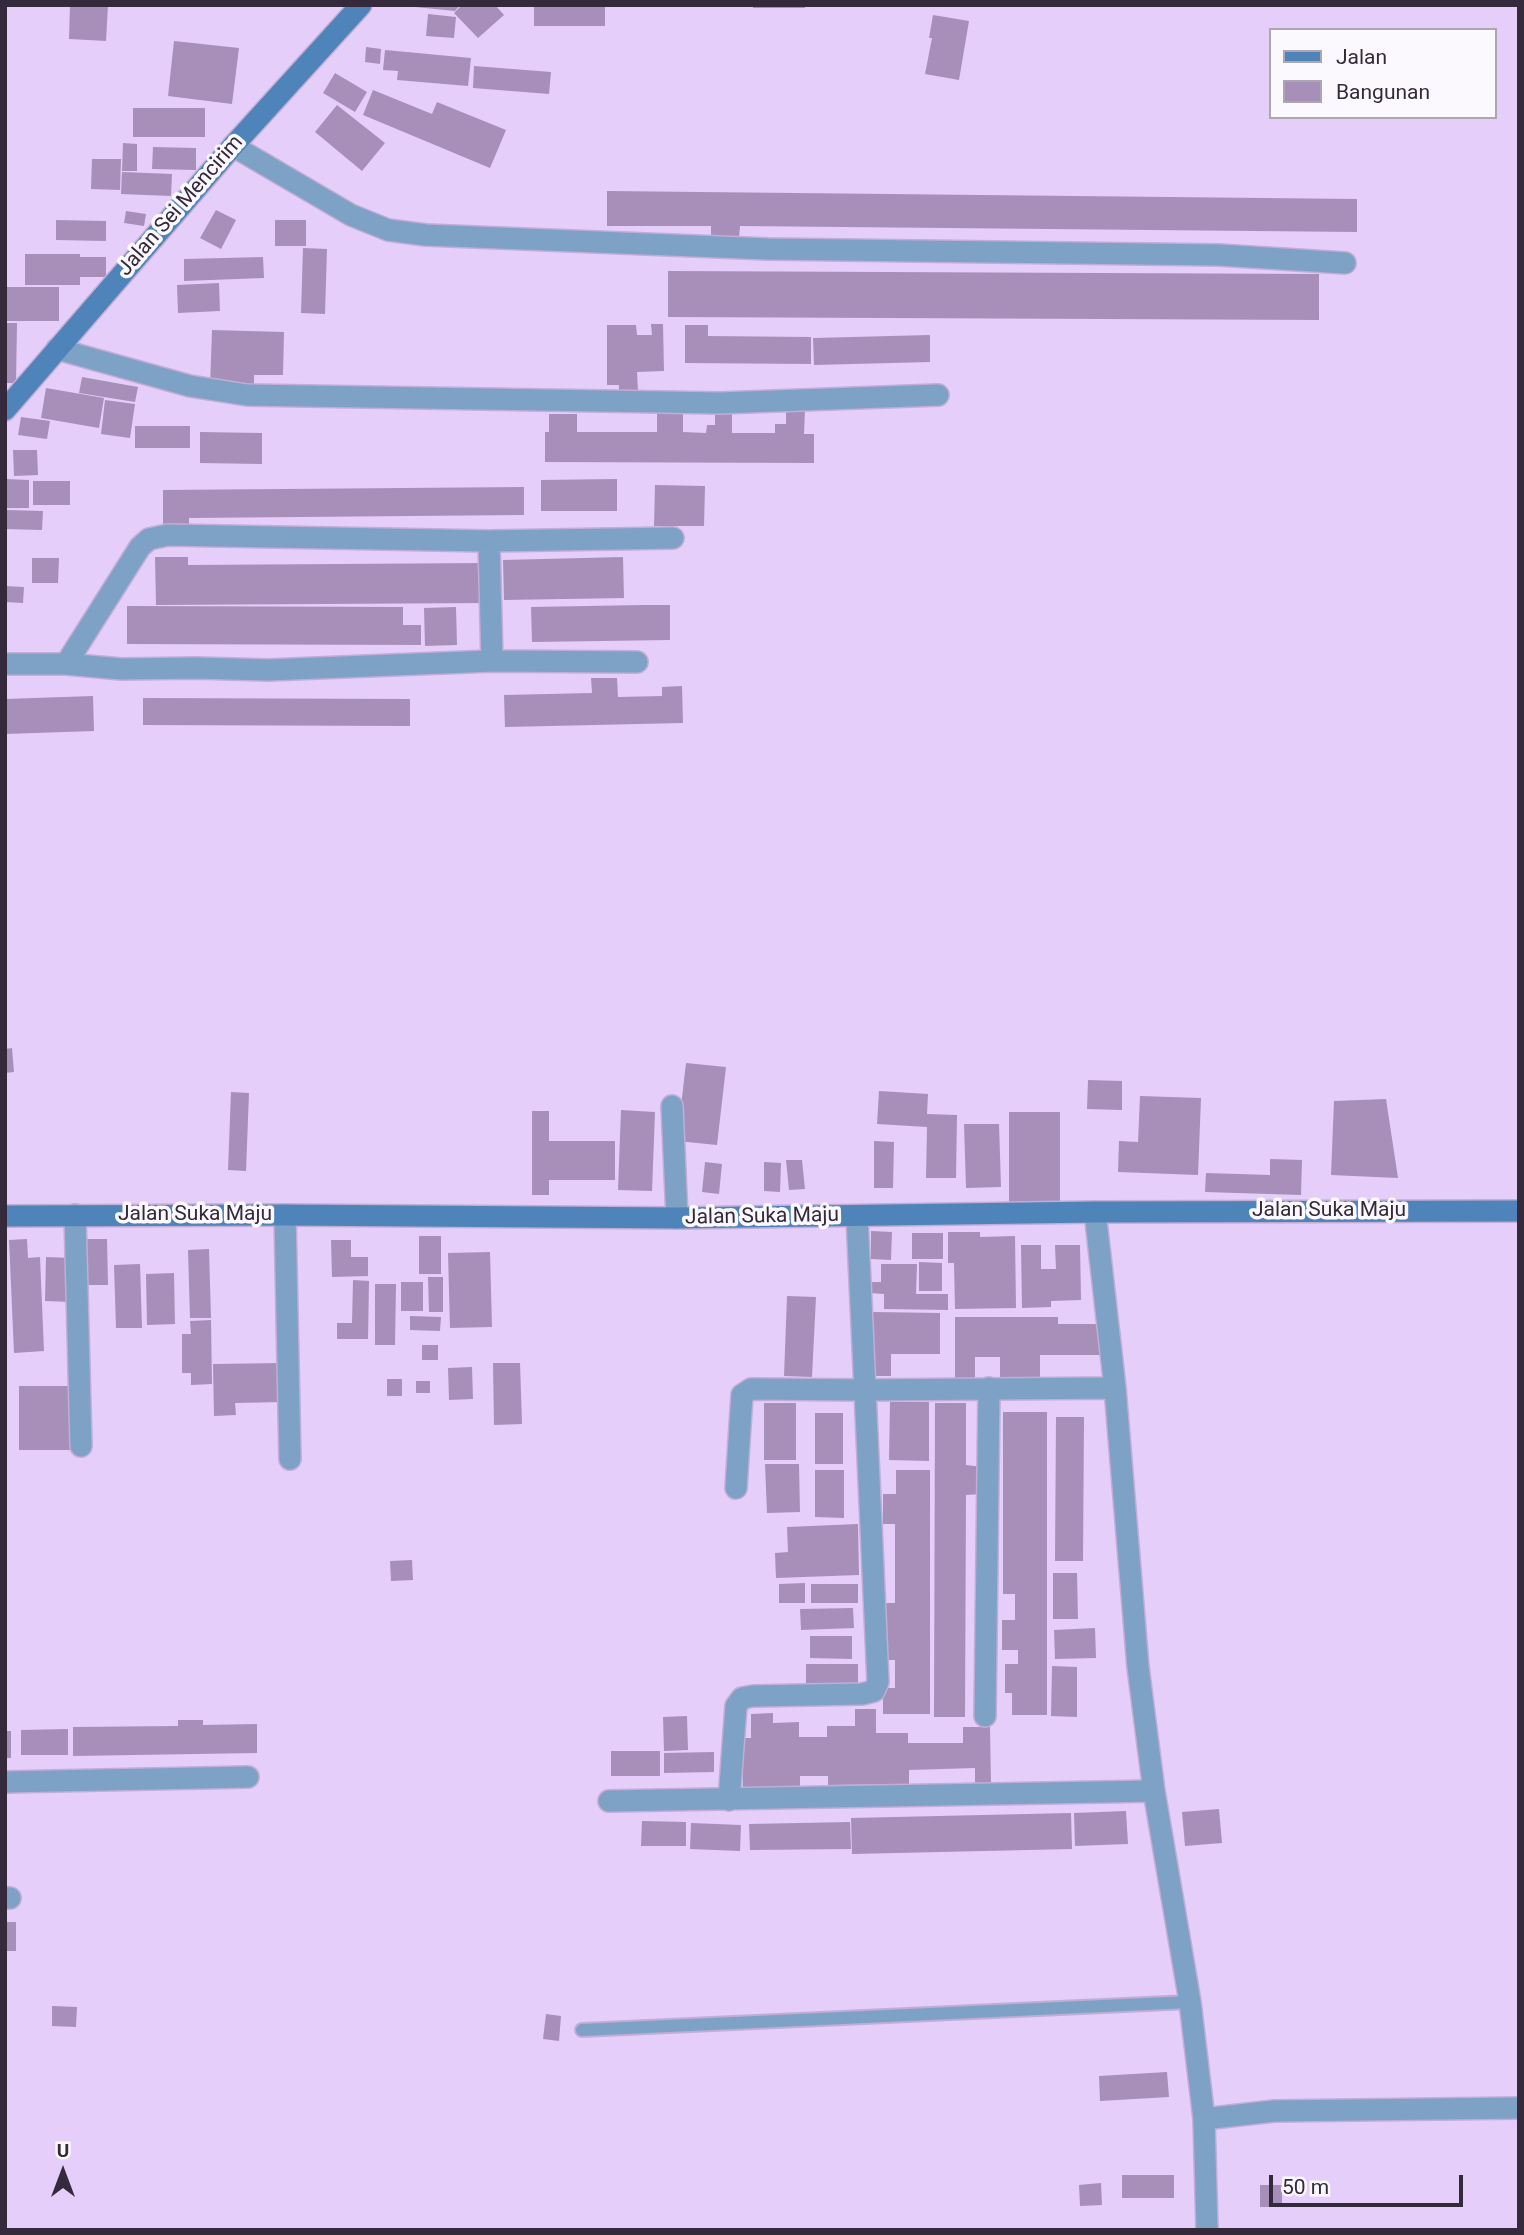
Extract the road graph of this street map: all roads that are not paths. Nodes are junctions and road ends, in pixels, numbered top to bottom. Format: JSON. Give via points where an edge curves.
{"nodes":[{"id":1,"x":361,"y":5,"type":"edge"},
{"id":2,"x":233,"y":146,"type":"junction"},
{"id":3,"x":1345,"y":263,"type":"dead end"},
{"id":4,"x":57,"y":349,"type":"junction"},
{"id":5,"x":938,"y":395,"type":"dead end"},
{"id":6,"x":9,"y":402,"type":"edge"},
{"id":7,"x":673,"y":538,"type":"dead end"},
{"id":8,"x":489,"y":541,"type":"junction"},
{"id":9,"x":492,"y":661,"type":"junction"},
{"id":10,"x":637,"y":662,"type":"dead end"},
{"id":11,"x":5,"y":664,"type":"edge"},
{"id":12,"x":66,"y":664,"type":"junction"},
{"id":13,"x":672,"y":1105,"type":"dead end"},
{"id":14,"x":1519,"y":1211,"type":"edge"},
{"id":15,"x":1095,"y":1212,"type":"junction"},
{"id":16,"x":285,"y":1214,"type":"junction"},
{"id":17,"x":75,"y":1215,"type":"junction"},
{"id":18,"x":5,"y":1216,"type":"edge"},
{"id":19,"x":857,"y":1216,"type":"junction"},
{"id":20,"x":677,"y":1218,"type":"junction"},
{"id":21,"x":989,"y":1388,"type":"junction"},
{"id":22,"x":1115,"y":1388,"type":"junction"},
{"id":23,"x":864,"y":1390,"type":"junction"},
{"id":24,"x":81,"y":1446,"type":"dead end"},
{"id":25,"x":290,"y":1459,"type":"dead end"},
{"id":26,"x":736,"y":1488,"type":"dead end"},
{"id":27,"x":985,"y":1716,"type":"dead end"},
{"id":28,"x":248,"y":1777,"type":"dead end"},
{"id":29,"x":5,"y":1782,"type":"edge"},
{"id":30,"x":1154,"y":1791,"type":"junction"},
{"id":31,"x":729,"y":1800,"type":"junction"},
{"id":32,"x":609,"y":1801,"type":"dead end"},
{"id":33,"x":1190,"y":2002,"type":"junction"},
{"id":34,"x":582,"y":2030,"type":"dead end"},
{"id":35,"x":1519,"y":2108,"type":"edge"},
{"id":36,"x":1204,"y":2119,"type":"junction"},
{"id":37,"x":1207,"y":2230,"type":"edge"}],
"edges":[{"from":1,"to":2,"type":"street","name":"Jalan Sei Mencirim"},
{"from":2,"to":3,"type":"street","via":[[351,215],[388,230],[426,235],[768,249],[1219,255]]},
{"from":2,"to":4,"type":"street","name":"Jalan Sei Mencirim"},
{"from":4,"to":5,"type":"street","via":[[190,386],[247,395],[720,403]]},
{"from":4,"to":6,"type":"street","name":"Jalan Sei Mencirim"},
{"from":7,"to":8,"type":"street"},
{"from":8,"to":9,"type":"street"},
{"from":8,"to":12,"type":"street","via":[[168,535],[149,539]]},
{"from":9,"to":10,"type":"street"},
{"from":9,"to":12,"type":"street","via":[[268,670]]},
{"from":11,"to":12,"type":"street"},
{"from":13,"to":20,"type":"street"},
{"from":14,"to":15,"type":"street","name":"Jalan Suka Maju"},
{"from":15,"to":19,"type":"street","name":"Jalan Suka Maju"},
{"from":15,"to":22,"type":"street"},
{"from":16,"to":17,"type":"street","name":"Jalan Suka Maju"},
{"from":16,"to":20,"type":"street","name":"Jalan Suka Maju"},
{"from":16,"to":25,"type":"street"},
{"from":17,"to":18,"type":"street","name":"Jalan Suka Maju"},
{"from":17,"to":24,"type":"street"},
{"from":19,"to":20,"type":"street","name":"Jalan Suka Maju"},
{"from":19,"to":23,"type":"street"},
{"from":21,"to":22,"type":"street"},
{"from":21,"to":23,"type":"street"},
{"from":21,"to":27,"type":"street"},
{"from":22,"to":30,"type":"street","via":[[1138,1667]]},
{"from":23,"to":26,"type":"street","via":[[745,1391]]},
{"from":23,"to":31,"type":"street","via":[[878,1682],[874,1690],[862,1694],[743,1698],[736,1706]]},
{"from":28,"to":29,"type":"street"},
{"from":30,"to":31,"type":"street"},
{"from":30,"to":33,"type":"street"},
{"from":31,"to":32,"type":"street"},
{"from":33,"to":34,"type":"lane"},
{"from":33,"to":36,"type":"street"},
{"from":35,"to":36,"type":"street","via":[[1274,2111]]},
{"from":36,"to":37,"type":"street"}]}
